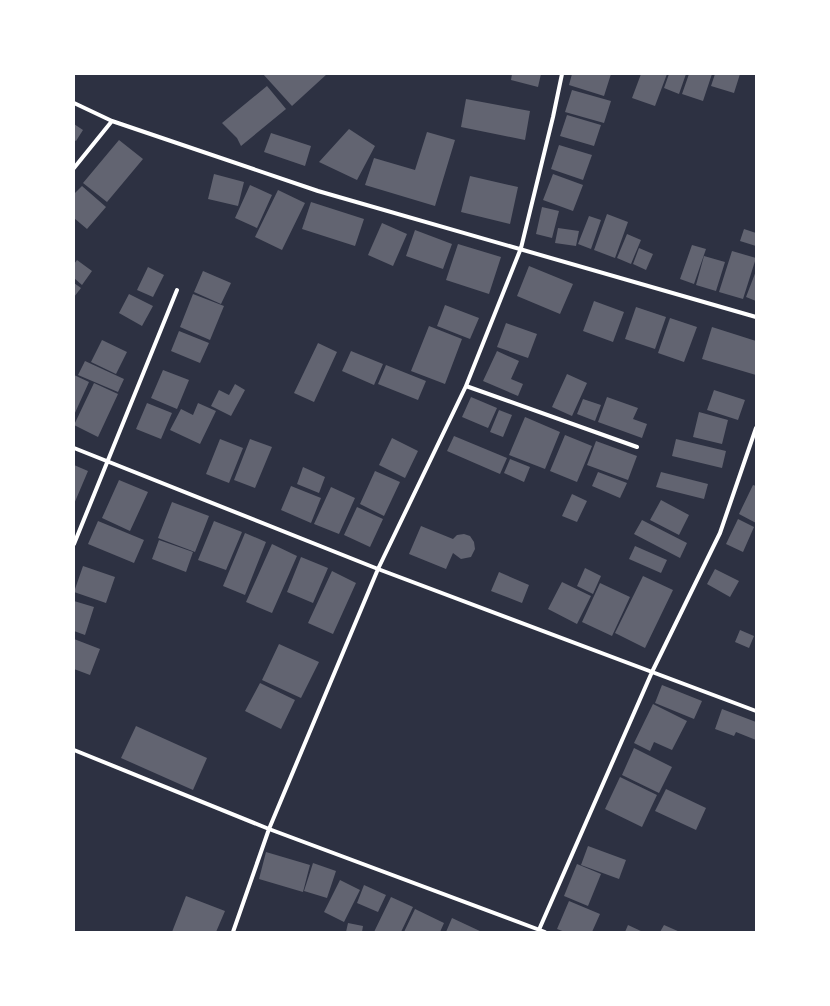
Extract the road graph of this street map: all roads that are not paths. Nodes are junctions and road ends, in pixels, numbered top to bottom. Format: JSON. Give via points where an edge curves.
{"nodes":[{"id":1,"x":562,"y":74,"type":"edge"},
{"id":2,"x":74,"y":103,"type":"edge"},
{"id":3,"x":112,"y":121,"type":"junction"},
{"id":4,"x":74,"y":168,"type":"edge"},
{"id":5,"x":521,"y":248,"type":"junction"},
{"id":6,"x":178,"y":290,"type":"dead end"},
{"id":7,"x":756,"y":317,"type":"edge"},
{"id":8,"x":466,"y":386,"type":"junction"},
{"id":9,"x":756,"y":431,"type":"edge"},
{"id":10,"x":637,"y":447,"type":"dead end"},
{"id":11,"x":74,"y":448,"type":"edge"},
{"id":12,"x":109,"y":461,"type":"junction"},
{"id":13,"x":74,"y":544,"type":"edge"},
{"id":14,"x":378,"y":569,"type":"junction"},
{"id":15,"x":652,"y":672,"type":"junction"},
{"id":16,"x":756,"y":712,"type":"edge"},
{"id":17,"x":74,"y":750,"type":"edge"},
{"id":18,"x":269,"y":829,"type":"junction"},
{"id":19,"x":539,"y":931,"type":"edge"},
{"id":20,"x":233,"y":932,"type":"edge"},
{"id":21,"x":545,"y":932,"type":"edge"}],
"edges":[{"from":1,"to":5,"type":"street"},
{"from":2,"to":3,"type":"street"},
{"from":3,"to":4,"type":"street"},
{"from":3,"to":5,"type":"street","via":[[318,191]]},
{"from":5,"to":7,"type":"street"},
{"from":5,"to":8,"type":"street"},
{"from":6,"to":12,"type":"street"},
{"from":8,"to":10,"type":"street"},
{"from":8,"to":14,"type":"street"},
{"from":9,"to":15,"type":"street","via":[[720,532]]},
{"from":11,"to":12,"type":"street"},
{"from":12,"to":13,"type":"street"},
{"from":12,"to":14,"type":"street"},
{"from":14,"to":15,"type":"street"},
{"from":14,"to":18,"type":"street"},
{"from":15,"to":16,"type":"street"},
{"from":15,"to":19,"type":"street"},
{"from":17,"to":18,"type":"street"},
{"from":18,"to":19,"type":"street"},
{"from":18,"to":20,"type":"street"},
{"from":19,"to":21,"type":"street"}]}
